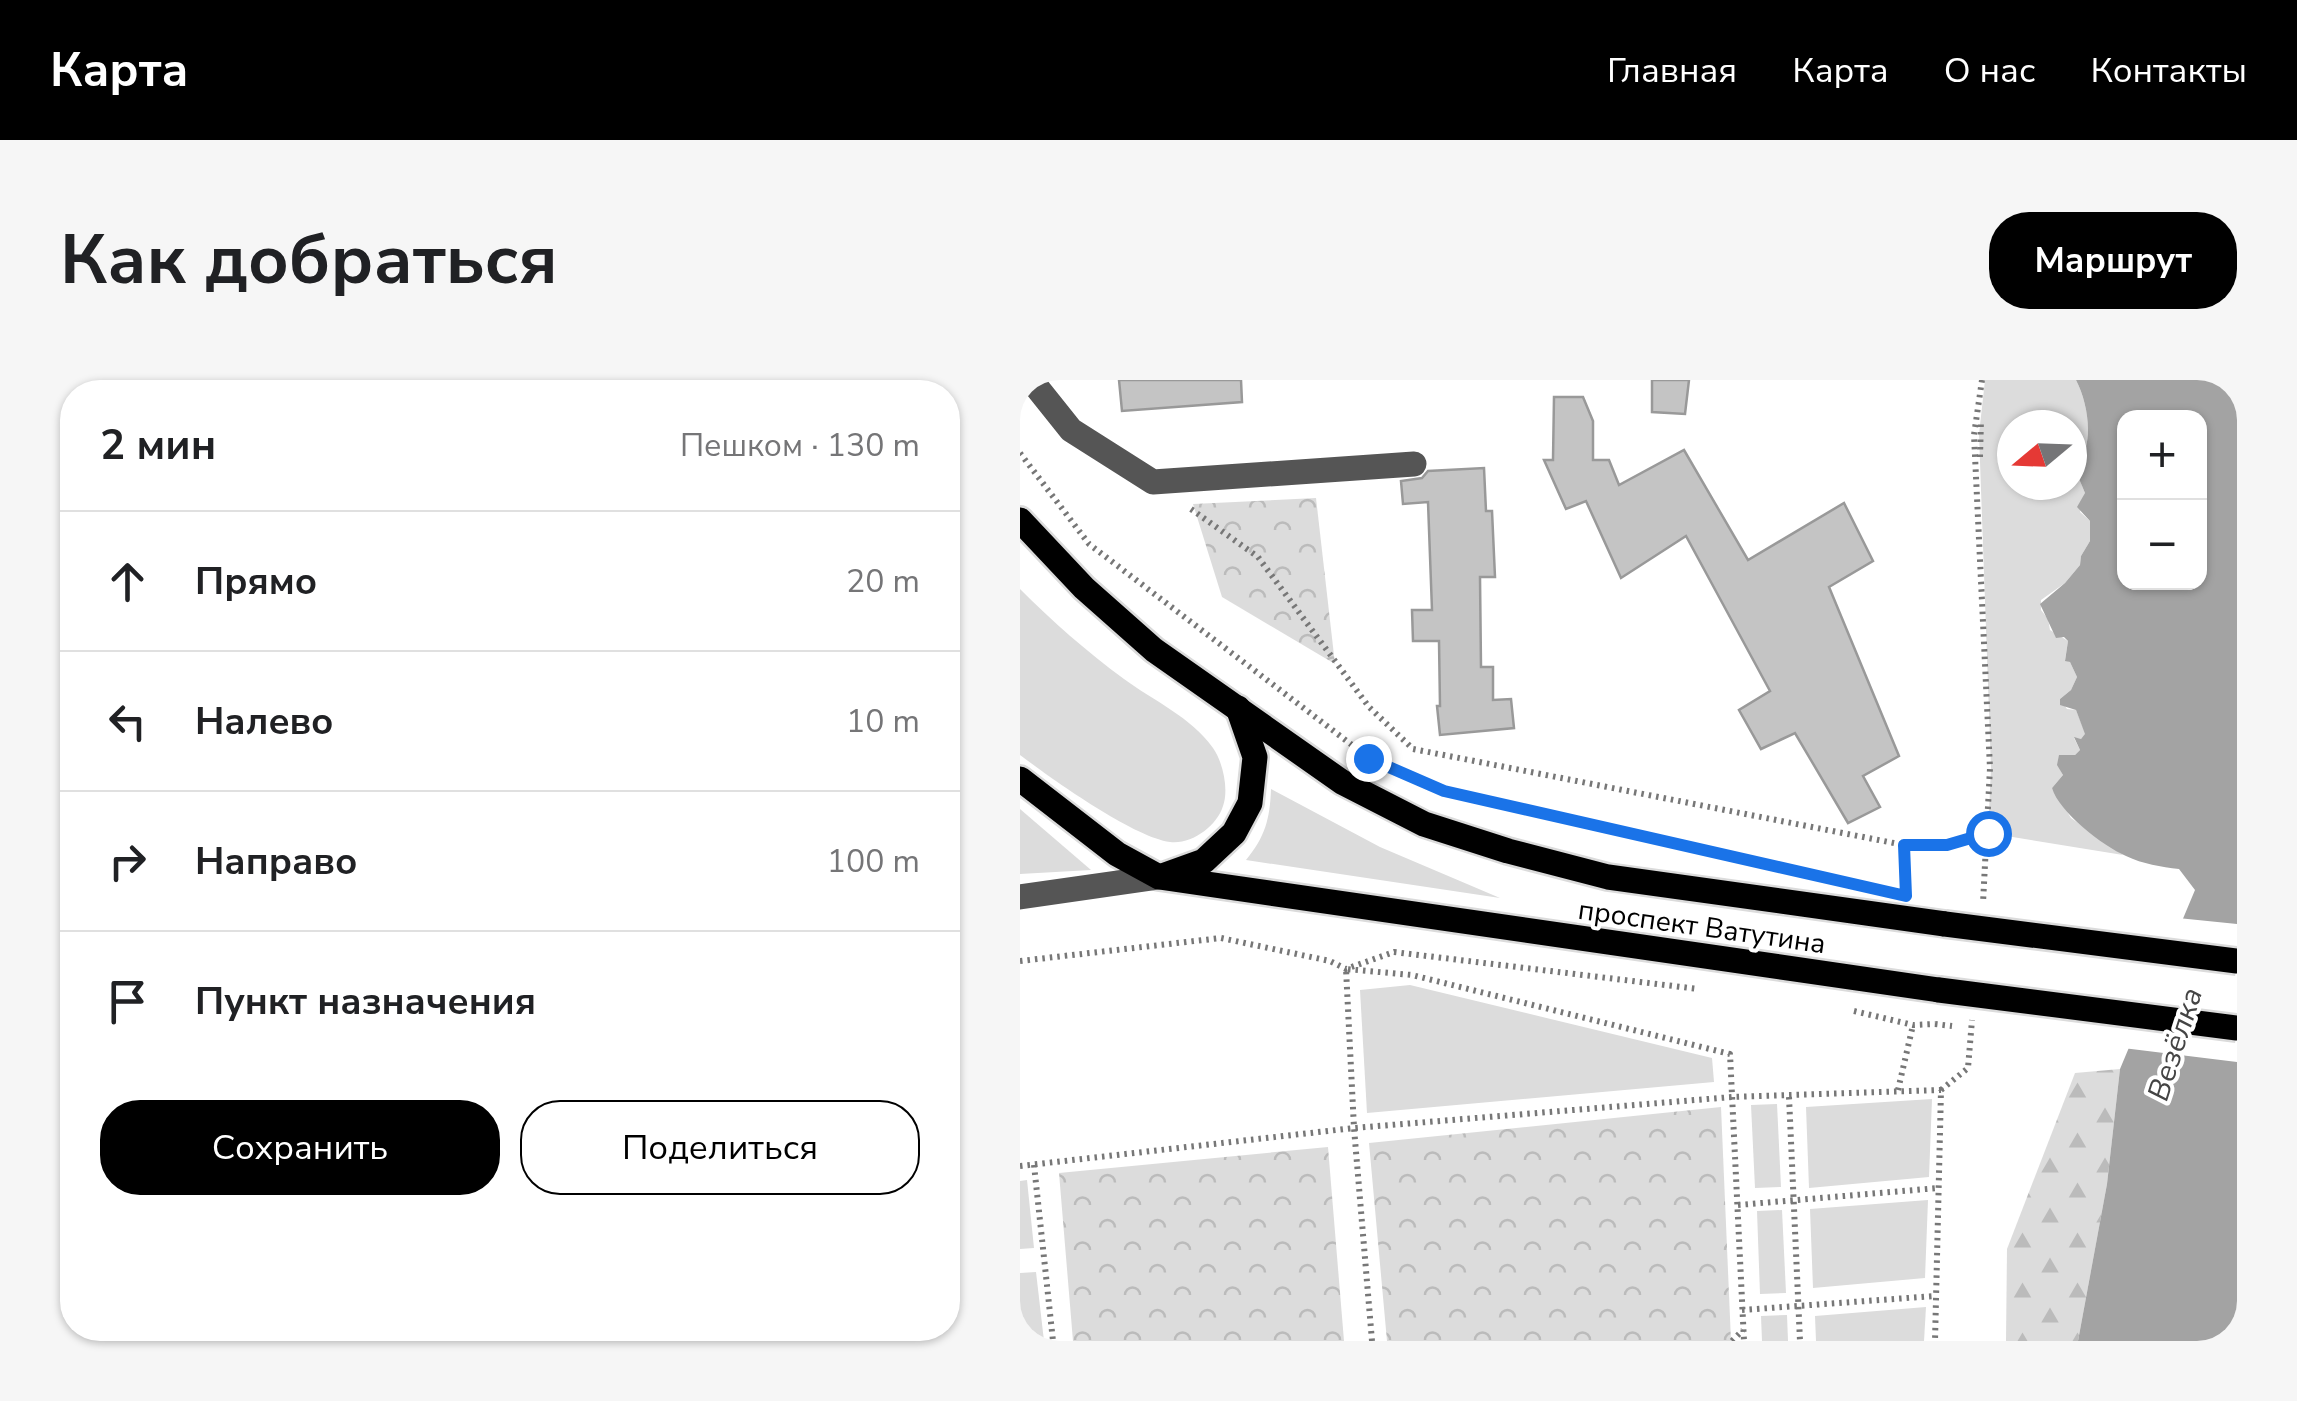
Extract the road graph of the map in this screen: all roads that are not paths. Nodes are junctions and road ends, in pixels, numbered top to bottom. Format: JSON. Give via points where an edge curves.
{"nodes":[{"id":1,"x":1031,"y":380,"type":"edge"},
{"id":2,"x":1414,"y":464,"type":"dead end"},
{"id":3,"x":1020,"y":520,"type":"edge"},
{"id":4,"x":1238,"y":708,"type":"junction"},
{"id":5,"x":1020,"y":779,"type":"edge"},
{"id":6,"x":1159,"y":877,"type":"junction"},
{"id":7,"x":1020,"y":897,"type":"edge"},
{"id":8,"x":2237,"y":961,"type":"edge"},
{"id":9,"x":2237,"y":1028,"type":"edge"}],
"edges":[{"from":1,"to":2,"type":"street","via":[[1071,430],[1153,482]]},
{"from":3,"to":4,"type":"main road","via":[[1140,638]]},
{"from":4,"to":6,"type":"main road","via":[[1256,758],[1250,803],[1234,833],[1204,861]]},
{"from":4,"to":8,"type":"main road","bridge":true,"via":[[1342,782],[1424,824],[1608,877]]},
{"from":5,"to":6,"type":"main road","via":[[1117,854]]},
{"from":6,"to":7,"type":"street"},
{"from":6,"to":9,"type":"main road","name":"проспект Ватутина","bridge":true}]}
